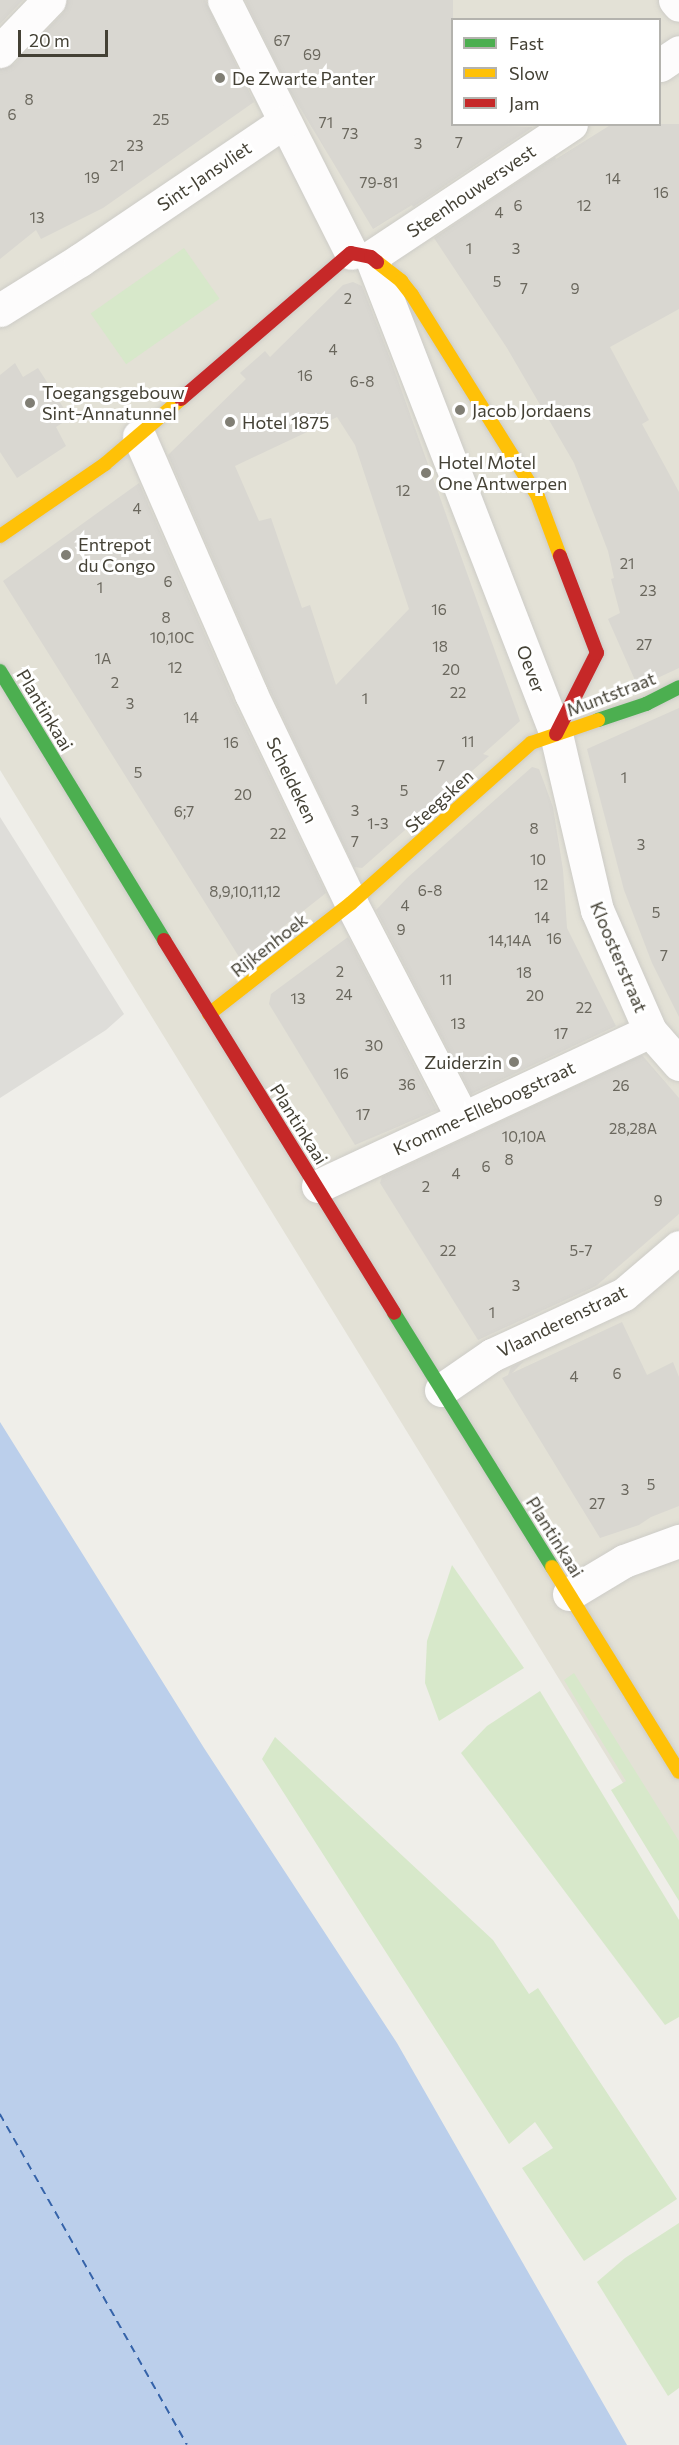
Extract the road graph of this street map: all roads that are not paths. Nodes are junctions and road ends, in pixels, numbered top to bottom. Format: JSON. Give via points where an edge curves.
{"nodes":[{"id":1,"x":49,"y":0,"type":"edge"},
{"id":2,"x":224,"y":0,"type":"edge"},
{"id":3,"x":675,"y":0,"type":"edge"},
{"id":4,"x":679,"y":5,"type":"edge"},
{"id":5,"x":0,"y":51,"type":"edge"},
{"id":6,"x":679,"y":52,"type":"edge"},
{"id":7,"x":661,"y":64,"type":"edge"},
{"id":8,"x":284,"y":122,"type":"junction"},
{"id":9,"x":567,"y":126,"type":"edge"},
{"id":10,"x":361,"y":255,"type":"junction"},
{"id":11,"x":2,"y":306,"type":"edge"},
{"id":12,"x":139,"y":436,"type":"junction"},
{"id":13,"x":0,"y":536,"type":"edge"},
{"id":14,"x":0,"y":671,"type":"edge"},
{"id":15,"x":679,"y":687,"type":"edge"},
{"id":16,"x":556,"y":734,"type":"junction"},
{"id":17,"x":351,"y":903,"type":"junction"},
{"id":18,"x":209,"y":1014,"type":"junction"},
{"id":19,"x":650,"y":1031,"type":"junction"},
{"id":20,"x":679,"y":1064,"type":"edge"},
{"id":21,"x":462,"y":1117,"type":"junction"},
{"id":22,"x":318,"y":1186,"type":"junction"},
{"id":23,"x":679,"y":1247,"type":"edge"},
{"id":24,"x":441,"y":1390,"type":"junction"},
{"id":25,"x":679,"y":1541,"type":"edge"},
{"id":26,"x":569,"y":1594,"type":"junction"},
{"id":27,"x":679,"y":1772,"type":"edge"}],
"edges":[{"from":1,"to":5,"type":"street"},
{"from":2,"to":8,"type":"street"},
{"from":3,"to":4,"type":"street"},
{"from":6,"to":7,"type":"street"},
{"from":8,"to":10,"type":"street"},
{"from":8,"to":11,"type":"street","name":"Sint-Jansvliet"},
{"from":9,"to":10,"type":"street","name":"Steenhouwersvest"},
{"from":10,"to":12,"type":"street"},
{"from":10,"to":16,"type":"street","name":"Oever"},
{"from":10,"to":16,"type":"street","name":"Oever","via":[[401,281],[412,295],[538,496],[597,653]]},
{"from":12,"to":13,"type":"street"},
{"from":12,"to":17,"type":"street","name":"Scheldeken","via":[[251,694]]},
{"from":14,"to":18,"type":"street","name":"Plantinkaai"},
{"from":15,"to":16,"type":"street","name":"Muntstraat","via":[[646,704]]},
{"from":16,"to":17,"type":"street","name":"Steegsken","via":[[531,743]]},
{"from":16,"to":19,"type":"street","name":"Kloosterstraat","via":[[597,910]]},
{"from":17,"to":18,"type":"street","name":"Rijkenhoek"},
{"from":17,"to":21,"type":"street","name":"Scheldeken"},
{"from":18,"to":22,"type":"street","name":"Plantinkaai"},
{"from":19,"to":20,"type":"street","name":"Kloosterstraat"},
{"from":19,"to":21,"type":"street","name":"Kromme-Elleboogstraat"},
{"from":21,"to":22,"type":"street","name":"Kromme-Elleboogstraat"},
{"from":22,"to":24,"type":"street","name":"Plantinkaai"},
{"from":23,"to":24,"type":"street","name":"Vlaanderenstraat","via":[[624,1294],[492,1355]]},
{"from":24,"to":26,"type":"street","name":"Plantinkaai"},
{"from":25,"to":26,"type":"street","via":[[624,1561]]},
{"from":26,"to":27,"type":"street","name":"Plantinkaai"}]}
